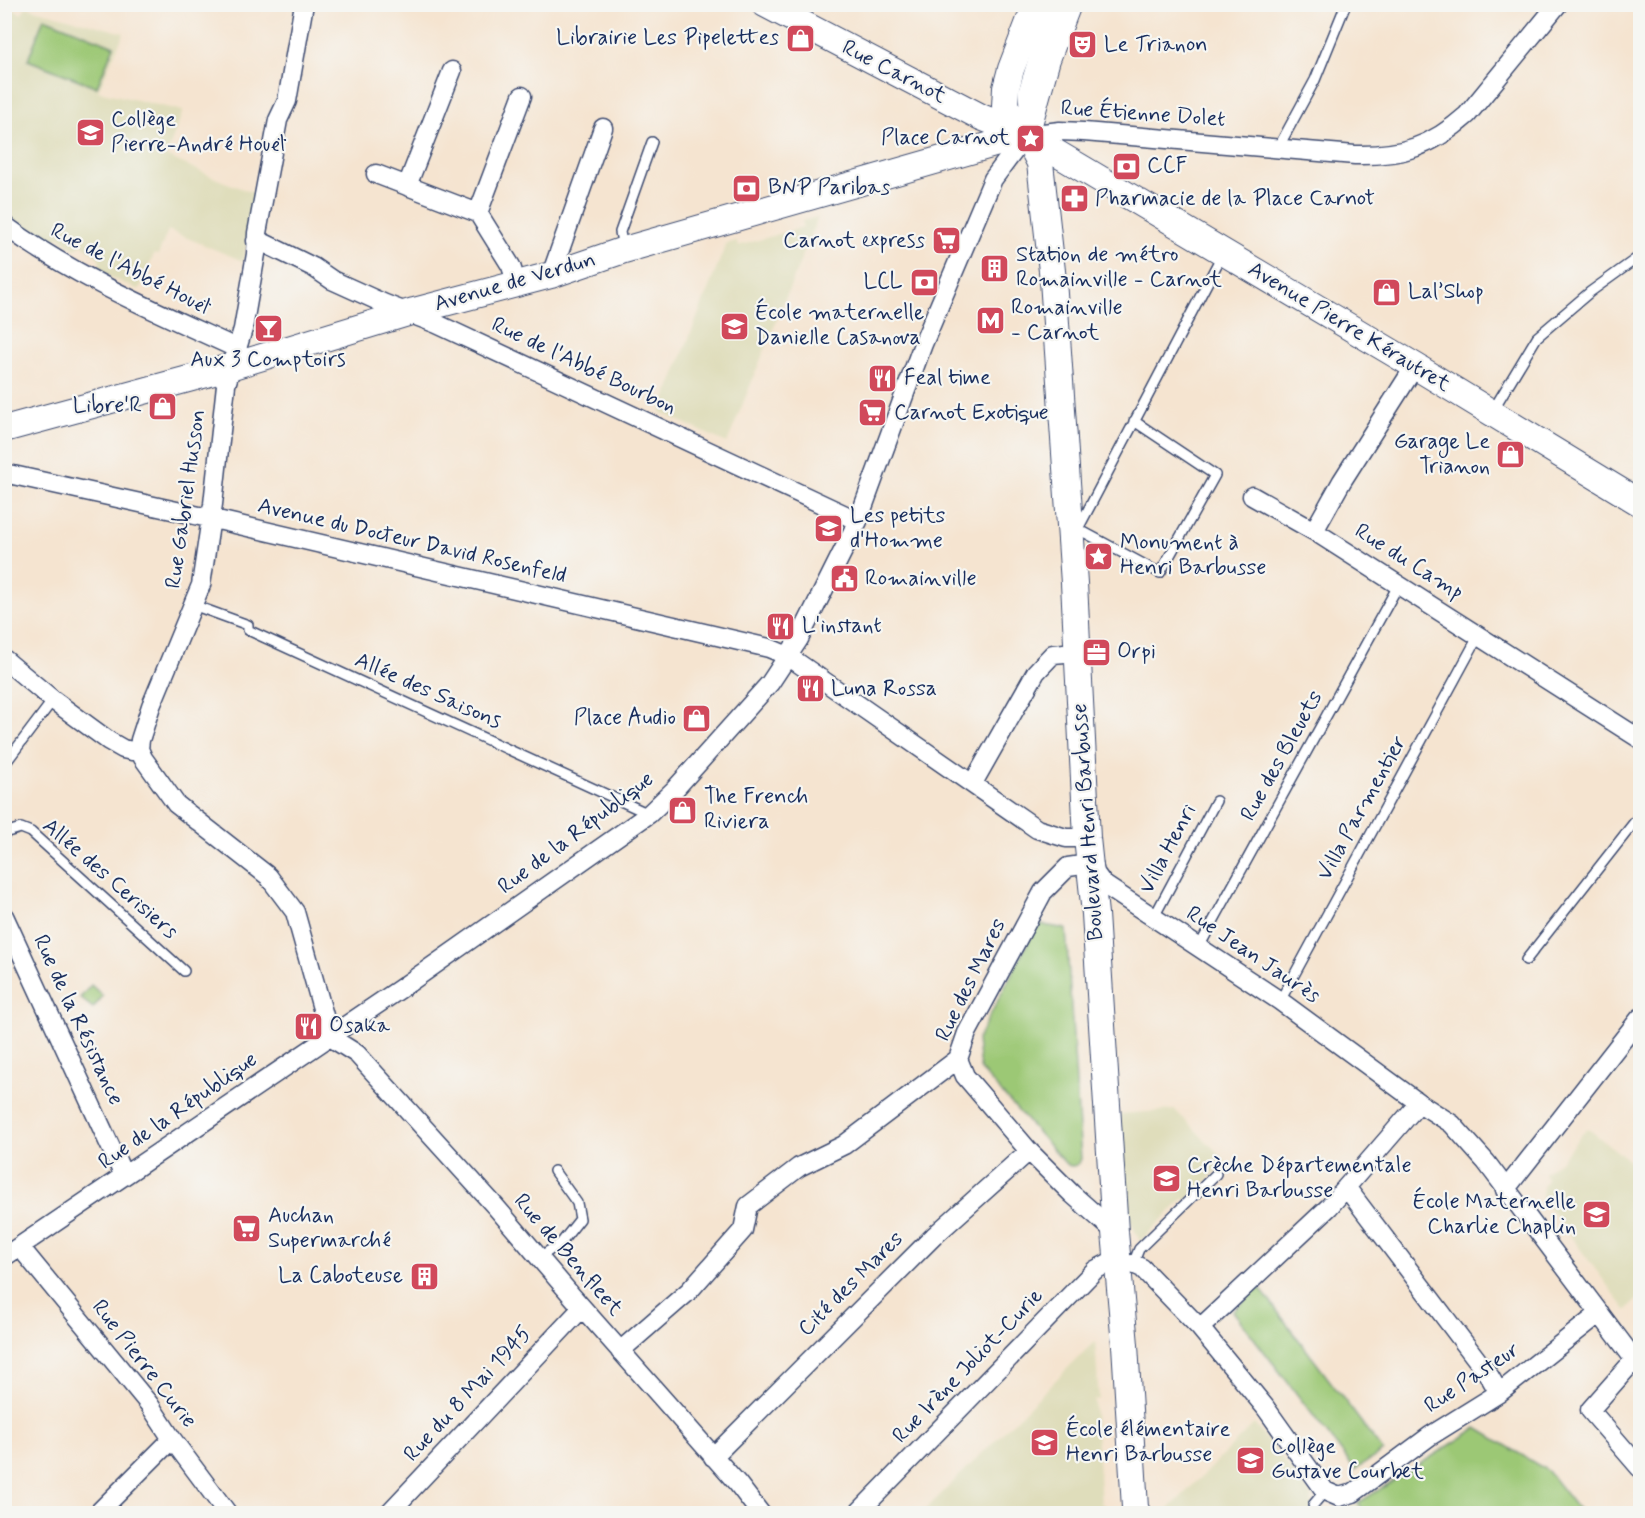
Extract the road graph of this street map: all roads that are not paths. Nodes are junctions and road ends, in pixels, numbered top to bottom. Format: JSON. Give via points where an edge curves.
{"nodes":[{"id":1,"x":303,"y":4,"type":"edge"},
{"id":2,"x":765,"y":4,"type":"edge"},
{"id":3,"x":1050,"y":4,"type":"edge"},
{"id":4,"x":1068,"y":4,"type":"edge"},
{"id":5,"x":1346,"y":4,"type":"edge"},
{"id":6,"x":1558,"y":4,"type":"edge"},
{"id":7,"x":1031,"y":15,"type":"edge"},
{"id":8,"x":452,"y":71,"type":"dead end"},
{"id":9,"x":522,"y":96,"type":"dead end"},
{"id":10,"x":603,"y":128,"type":"dead end"},
{"id":11,"x":1026,"y":135,"type":"junction"},
{"id":12,"x":652,"y":142,"type":"dead end"},
{"id":13,"x":1278,"y":148,"type":"junction"},
{"id":14,"x":376,"y":174,"type":"dead end"},
{"id":15,"x":407,"y":186,"type":"junction"},
{"id":16,"x":478,"y":213,"type":"junction"},
{"id":17,"x":4,"y":225,"type":"edge"},
{"id":18,"x":256,"y":241,"type":"junction"},
{"id":19,"x":624,"y":250,"type":"junction"},
{"id":20,"x":1224,"y":252,"type":"junction"},
{"id":21,"x":1641,"y":256,"type":"edge"},
{"id":22,"x":551,"y":275,"type":"junction"},
{"id":23,"x":517,"y":285,"type":"junction"},
{"id":24,"x":409,"y":312,"type":"junction"},
{"id":25,"x":234,"y":358,"type":"junction"},
{"id":26,"x":1415,"y":366,"type":"junction"},
{"id":27,"x":1492,"y":412,"type":"junction"},
{"id":28,"x":1134,"y":421,"type":"junction"},
{"id":29,"x":4,"y":429,"type":"edge"},
{"id":30,"x":4,"y":468,"type":"edge"},
{"id":31,"x":4,"y":473,"type":"edge"},
{"id":32,"x":23,"y":476,"type":"junction"},
{"id":33,"x":1252,"y":496,"type":"dead end"},
{"id":34,"x":1641,"y":503,"type":"edge"},
{"id":35,"x":211,"y":519,"type":"junction"},
{"id":36,"x":858,"y":521,"type":"junction"},
{"id":37,"x":1074,"y":527,"type":"junction"},
{"id":38,"x":1314,"y":531,"type":"junction"},
{"id":39,"x":1399,"y":584,"type":"junction"},
{"id":40,"x":193,"y":605,"type":"junction"},
{"id":41,"x":1479,"y":635,"type":"junction"},
{"id":42,"x":1077,"y":652,"type":"junction"},
{"id":43,"x":788,"y":656,"type":"junction"},
{"id":44,"x":4,"y":659,"type":"edge"},
{"id":45,"x":53,"y":700,"type":"junction"},
{"id":46,"x":1641,"y":739,"type":"edge"},
{"id":47,"x":139,"y":749,"type":"junction"},
{"id":48,"x":4,"y":765,"type":"edge"},
{"id":49,"x":973,"y":783,"type":"junction"},
{"id":50,"x":1216,"y":801,"type":"dead end"},
{"id":51,"x":649,"y":814,"type":"junction"},
{"id":52,"x":1641,"y":815,"type":"edge"},
{"id":53,"x":4,"y":833,"type":"edge"},
{"id":54,"x":1079,"y":838,"type":"junction"},
{"id":55,"x":1089,"y":864,"type":"junction"},
{"id":56,"x":1154,"y":916,"type":"junction"},
{"id":57,"x":6,"y":923,"type":"edge"},
{"id":58,"x":1199,"y":947,"type":"junction"},
{"id":59,"x":1526,"y":960,"type":"dead end"},
{"id":60,"x":184,"y":971,"type":"dead end"},
{"id":61,"x":1280,"y":1001,"type":"junction"},
{"id":62,"x":1641,"y":1018,"type":"edge"},
{"id":63,"x":330,"y":1037,"type":"junction"},
{"id":64,"x":958,"y":1059,"type":"junction"},
{"id":65,"x":1419,"y":1103,"type":"junction"},
{"id":66,"x":1029,"y":1151,"type":"junction"},
{"id":67,"x":554,"y":1171,"type":"dead end"},
{"id":68,"x":1216,"y":1174,"type":"dead end"},
{"id":69,"x":124,"y":1176,"type":"junction"},
{"id":70,"x":1346,"y":1187,"type":"junction"},
{"id":71,"x":1505,"y":1190,"type":"junction"},
{"id":72,"x":1115,"y":1232,"type":"junction"},
{"id":73,"x":20,"y":1247,"type":"junction"},
{"id":74,"x":4,"y":1257,"type":"edge"},
{"id":75,"x":538,"y":1258,"type":"junction"},
{"id":76,"x":1125,"y":1261,"type":"junction"},
{"id":77,"x":582,"y":1308,"type":"junction"},
{"id":78,"x":1600,"y":1313,"type":"junction"},
{"id":79,"x":1200,"y":1328,"type":"junction"},
{"id":80,"x":620,"y":1351,"type":"junction"},
{"id":81,"x":1638,"y":1363,"type":"edge"},
{"id":82,"x":1499,"y":1393,"type":"junction"},
{"id":83,"x":172,"y":1439,"type":"junction"},
{"id":84,"x":713,"y":1457,"type":"junction"},
{"id":85,"x":1641,"y":1468,"type":"edge"},
{"id":86,"x":1332,"y":1494,"type":"junction"},
{"id":87,"x":1313,"y":1505,"type":"dead end"},
{"id":88,"x":97,"y":1514,"type":"edge"},
{"id":89,"x":228,"y":1514,"type":"edge"},
{"id":90,"x":388,"y":1514,"type":"edge"},
{"id":91,"x":761,"y":1514,"type":"edge"},
{"id":92,"x":857,"y":1514,"type":"edge"},
{"id":93,"x":1138,"y":1514,"type":"edge"}],
"edges":[{"from":1,"to":18,"type":"street","name":"Rue Gabriel Husson","via":[[287,101],[278,120]]},
{"from":2,"to":11,"type":"street","name":"Rue Carnot","via":[[981,117]]},
{"from":3,"to":11,"type":"lane","via":[[1023,91]]},
{"from":4,"to":11,"type":"street","via":[[1047,59]]},
{"from":5,"to":13,"type":"lane","via":[[1315,80]]},
{"from":6,"to":13,"type":"street","name":"Rue Étienne Dolet","via":[[1467,115],[1432,142],[1380,156]]},
{"from":7,"to":11,"type":"street","via":[[1011,69],[1005,106]]},
{"from":8,"to":15,"type":"street"},
{"from":9,"to":16,"type":"street"},
{"from":10,"to":22,"type":"street"},
{"from":11,"to":13,"type":"street","name":"Rue Étienne Dolet","via":[[1084,132]]},
{"from":11,"to":19,"type":"street","name":"Avenue de Verdun"},
{"from":11,"to":20,"type":"street","name":"Avenue Pierre Kérautret"},
{"from":11,"to":36,"type":"street","name":"Rue de la République","via":[[993,179],[923,344]]},
{"from":11,"to":37,"type":"street","name":"Boulevard Henri Barbusse","via":[[1040,163],[1046,204]]},
{"from":12,"to":19,"type":"lane","via":[[620,232]]},
{"from":14,"to":15,"type":"street"},
{"from":15,"to":16,"type":"street"},
{"from":16,"to":23,"type":"street","via":[[511,266]]},
{"from":17,"to":25,"type":"street","name":"Rue de l'Abbé Houël","via":[[45,254]]},
{"from":18,"to":24,"type":"street","name":"Rue de l'Abbé Bourbon","via":[[332,280]]},
{"from":18,"to":25,"type":"street","name":"Rue Gabriel Husson"},
{"from":19,"to":22,"type":"street","name":"Avenue de Verdun"},
{"from":20,"to":26,"type":"street","name":"Avenue Pierre Kérautret"},
{"from":20,"to":28,"type":"lane"},
{"from":21,"to":27,"type":"lane","via":[[1590,292],[1537,338]]},
{"from":22,"to":23,"type":"street","name":"Avenue de Verdun"},
{"from":23,"to":24,"type":"street","name":"Avenue de Verdun"},
{"from":24,"to":25,"type":"street","name":"Avenue de Verdun"},
{"from":24,"to":36,"type":"street","name":"Rue de l'Abbé Bourbon"},
{"from":25,"to":29,"type":"street","name":"Avenue de Verdun"},
{"from":25,"to":35,"type":"street","name":"Rue Gabriel Husson","via":[[226,385]]},
{"from":26,"to":27,"type":"street","name":"Avenue Pierre Kérautret"},
{"from":26,"to":38,"type":"street"},
{"from":27,"to":34,"type":"street","name":"Avenue Pierre Kérautret"},
{"from":28,"to":37,"type":"lane"},
{"from":28,"to":37,"type":"lane","via":[[1215,475],[1160,573]]},
{"from":30,"to":32,"type":"street","name":"Avenue du Docteur David Rosenfeld"},
{"from":31,"to":32,"type":"street","name":"Avenue du Docteur David Rosenfeld"},
{"from":32,"to":35,"type":"street","name":"Avenue du Docteur David Rosenfeld"},
{"from":33,"to":38,"type":"street","name":"Rue du Camp"},
{"from":35,"to":40,"type":"street","name":"Rue Gabriel Husson","via":[[201,585]]},
{"from":35,"to":43,"type":"street","name":"Avenue du Docteur David Rosenfeld","via":[[769,648]]},
{"from":36,"to":43,"type":"street","name":"Rue de la République"},
{"from":37,"to":42,"type":"street","name":"Boulevard Henri Barbusse"},
{"from":38,"to":39,"type":"street","name":"Rue du Camp"},
{"from":39,"to":41,"type":"street","name":"Rue du Camp"},
{"from":39,"to":58,"type":"lane","name":"Rue des Bleuets"},
{"from":40,"to":47,"type":"street","name":"Rue Gabriel Husson","via":[[151,706]]},
{"from":40,"to":51,"type":"lane","name":"Allée des Saisons","via":[[248,625],[248,630]]},
{"from":41,"to":46,"type":"street","name":"Rue du Camp"},
{"from":41,"to":61,"type":"lane","name":"Villa Parmentier"},
{"from":42,"to":49,"type":"street","via":[[1053,654],[1036,672]]},
{"from":42,"to":54,"type":"street","name":"Boulevard Henri Barbusse"},
{"from":43,"to":49,"type":"street"},
{"from":43,"to":51,"type":"street","name":"Rue de la République","via":[[770,683]]},
{"from":44,"to":45,"type":"street"},
{"from":45,"to":47,"type":"street","via":[[123,749]]},
{"from":45,"to":48,"type":"lane"},
{"from":47,"to":63,"type":"street","via":[[176,804],[268,876],[295,912]]},
{"from":49,"to":54,"type":"street","via":[[1037,829]]},
{"from":50,"to":56,"type":"lane","name":"Villa Henri"},
{"from":51,"to":63,"type":"street","name":"Rue de la République"},
{"from":52,"to":59,"type":"lane"},
{"from":53,"to":60,"type":"lane","name":"Allée des Cerisiers","via":[[21,828],[31,832]]},
{"from":54,"to":55,"type":"street","name":"Boulevard Henri Barbusse"},
{"from":54,"to":56,"type":"street","name":"Rue Jean Jaurès","via":[[1103,884]]},
{"from":55,"to":64,"type":"street","name":"Rue des Mares","via":[[1068,867],[1043,892],[967,1033]]},
{"from":55,"to":72,"type":"street","name":"Boulevard Henri Barbusse"},
{"from":56,"to":58,"type":"street","name":"Rue Jean Jaurès"},
{"from":57,"to":69,"type":"street","name":"Rue de la Résistance"},
{"from":58,"to":61,"type":"street","name":"Rue Jean Jaurès"},
{"from":61,"to":65,"type":"street","name":"Rue Jean Jaurès"},
{"from":62,"to":71,"type":"street"},
{"from":63,"to":69,"type":"street","name":"Rue de la République"},
{"from":63,"to":75,"type":"street","name":"Rue de Benfleet","via":[[357,1054]]},
{"from":64,"to":66,"type":"street","name":"Rue des Mares","via":[[965,1076]]},
{"from":64,"to":80,"type":"street","via":[[844,1145],[799,1167],[748,1206],[743,1230],[697,1282]]},
{"from":65,"to":70,"type":"street"},
{"from":65,"to":71,"type":"street","name":"Rue Jean Jaurès","via":[[1452,1124]]},
{"from":66,"to":72,"type":"street","name":"Rue des Mares"},
{"from":66,"to":84,"type":"street","name":"Cité des Mares","via":[[934,1236]]},
{"from":67,"to":75,"type":"lane","via":[[578,1203],[580,1219],[561,1243]]},
{"from":68,"to":76,"type":"lane"},
{"from":69,"to":73,"type":"street","name":"Rue de la République"},
{"from":70,"to":79,"type":"street","via":[[1329,1208]]},
{"from":70,"to":82,"type":"street"},
{"from":71,"to":78,"type":"street","name":"Rue Jean Jaurès"},
{"from":72,"to":76,"type":"street","name":"Boulevard Henri Barbusse"},
{"from":73,"to":74,"type":"street","name":"Rue de la République"},
{"from":73,"to":83,"type":"street","name":"Rue Pierre Curie","via":[[143,1396]]},
{"from":75,"to":77,"type":"street","name":"Rue de Benfleet"},
{"from":76,"to":79,"type":"street","via":[[1142,1268]]},
{"from":76,"to":92,"type":"street","name":"Rue Irène Joliot-Curie","via":[[1095,1270]]},
{"from":76,"to":93,"type":"street","name":"Boulevard Henri Barbusse"},
{"from":77,"to":80,"type":"street","name":"Rue de Benfleet"},
{"from":77,"to":90,"type":"street","name":"Rue du 8 Mai 1945"},
{"from":78,"to":81,"type":"street","name":"Rue Jean Jaurès"},
{"from":78,"to":82,"type":"street","name":"Rue Pasteur"},
{"from":79,"to":86,"type":"street"},
{"from":80,"to":84,"type":"street","name":"Rue de Benfleet"},
{"from":81,"to":85,"type":"street","via":[[1590,1410]]},
{"from":82,"to":86,"type":"street","name":"Rue Pasteur","via":[[1430,1436],[1353,1493]]},
{"from":83,"to":88,"type":"street"},
{"from":83,"to":89,"type":"street","name":"Rue Pierre Curie"},
{"from":84,"to":91,"type":"street","name":"Rue de Benfleet"},
{"from":86,"to":87,"type":"lane"}]}
